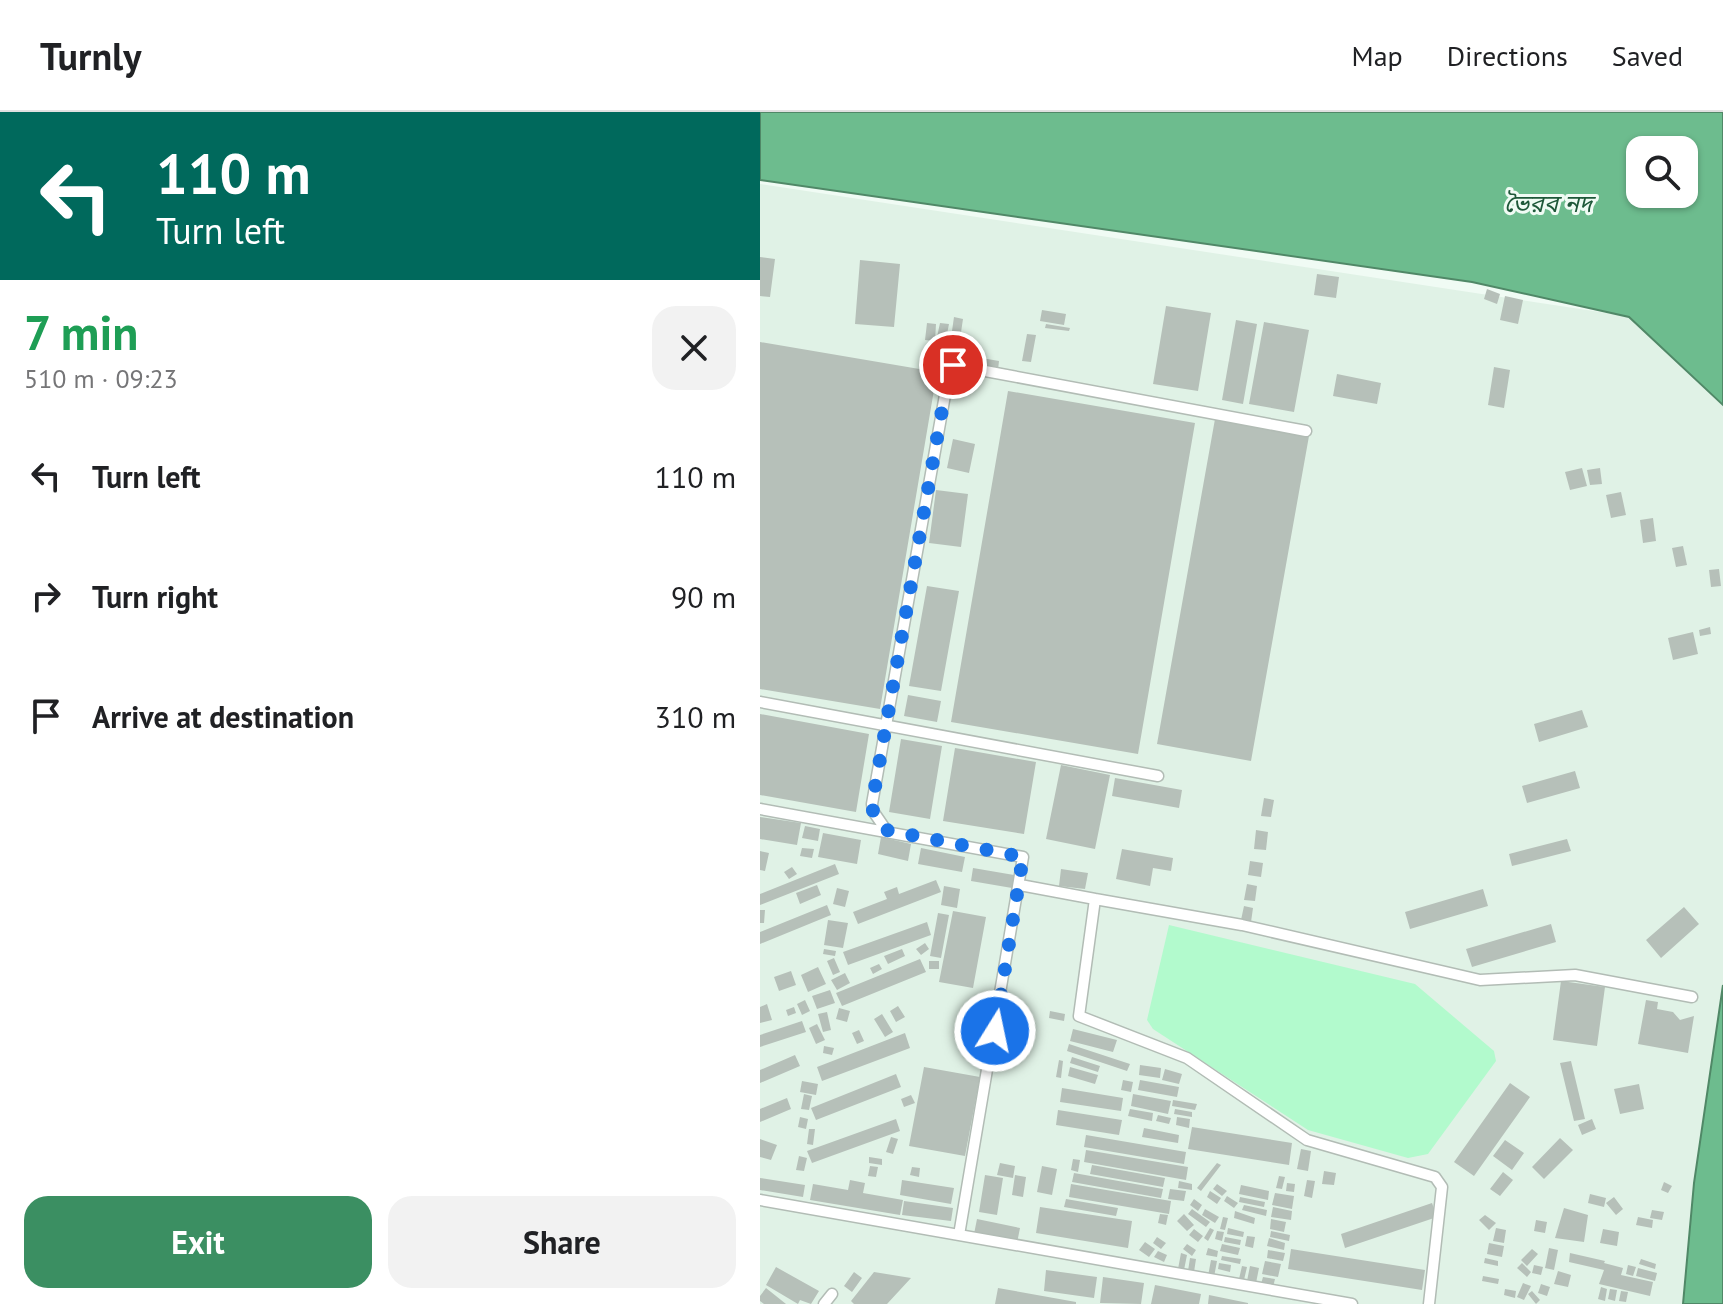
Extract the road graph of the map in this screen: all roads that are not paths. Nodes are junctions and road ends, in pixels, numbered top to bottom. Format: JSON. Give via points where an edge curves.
{"nodes":[{"id":1,"x":1306,"y":431,"type":"dead end"},
{"id":2,"x":760,"y":702,"type":"edge"},
{"id":3,"x":888,"y":725,"type":"junction"},
{"id":4,"x":1158,"y":776,"type":"dead end"},
{"id":5,"x":760,"y":809,"type":"edge"},
{"id":6,"x":886,"y":830,"type":"junction"},
{"id":7,"x":1020,"y":885,"type":"junction"},
{"id":8,"x":1095,"y":899,"type":"junction"},
{"id":9,"x":1692,"y":997,"type":"dead end"},
{"id":10,"x":760,"y":1200,"type":"edge"},
{"id":11,"x":959,"y":1235,"type":"junction"},
{"id":12,"x":832,"y":1294,"type":"dead end"},
{"id":13,"x":824,"y":1304,"type":"edge"},
{"id":14,"x":1352,"y":1304,"type":"edge"},
{"id":15,"x":1429,"y":1304,"type":"edge"}],
"edges":[{"from":1,"to":3,"type":"street","via":[[950,367]]},
{"from":2,"to":3,"type":"street"},
{"from":3,"to":4,"type":"street"},
{"from":3,"to":6,"type":"street","via":[[872,804]]},
{"from":5,"to":6,"type":"street"},
{"from":6,"to":7,"type":"street","via":[[1020,855]]},
{"from":7,"to":8,"type":"street"},
{"from":7,"to":11,"type":"street"},
{"from":8,"to":9,"type":"street","via":[[1242,925],[1480,980],[1575,975]]},
{"from":8,"to":15,"type":"street","via":[[1079,1016],[1187,1058],[1307,1140],[1440,1181]]},
{"from":10,"to":11,"type":"street"},
{"from":11,"to":14,"type":"street"},
{"from":12,"to":13,"type":"street"}]}
